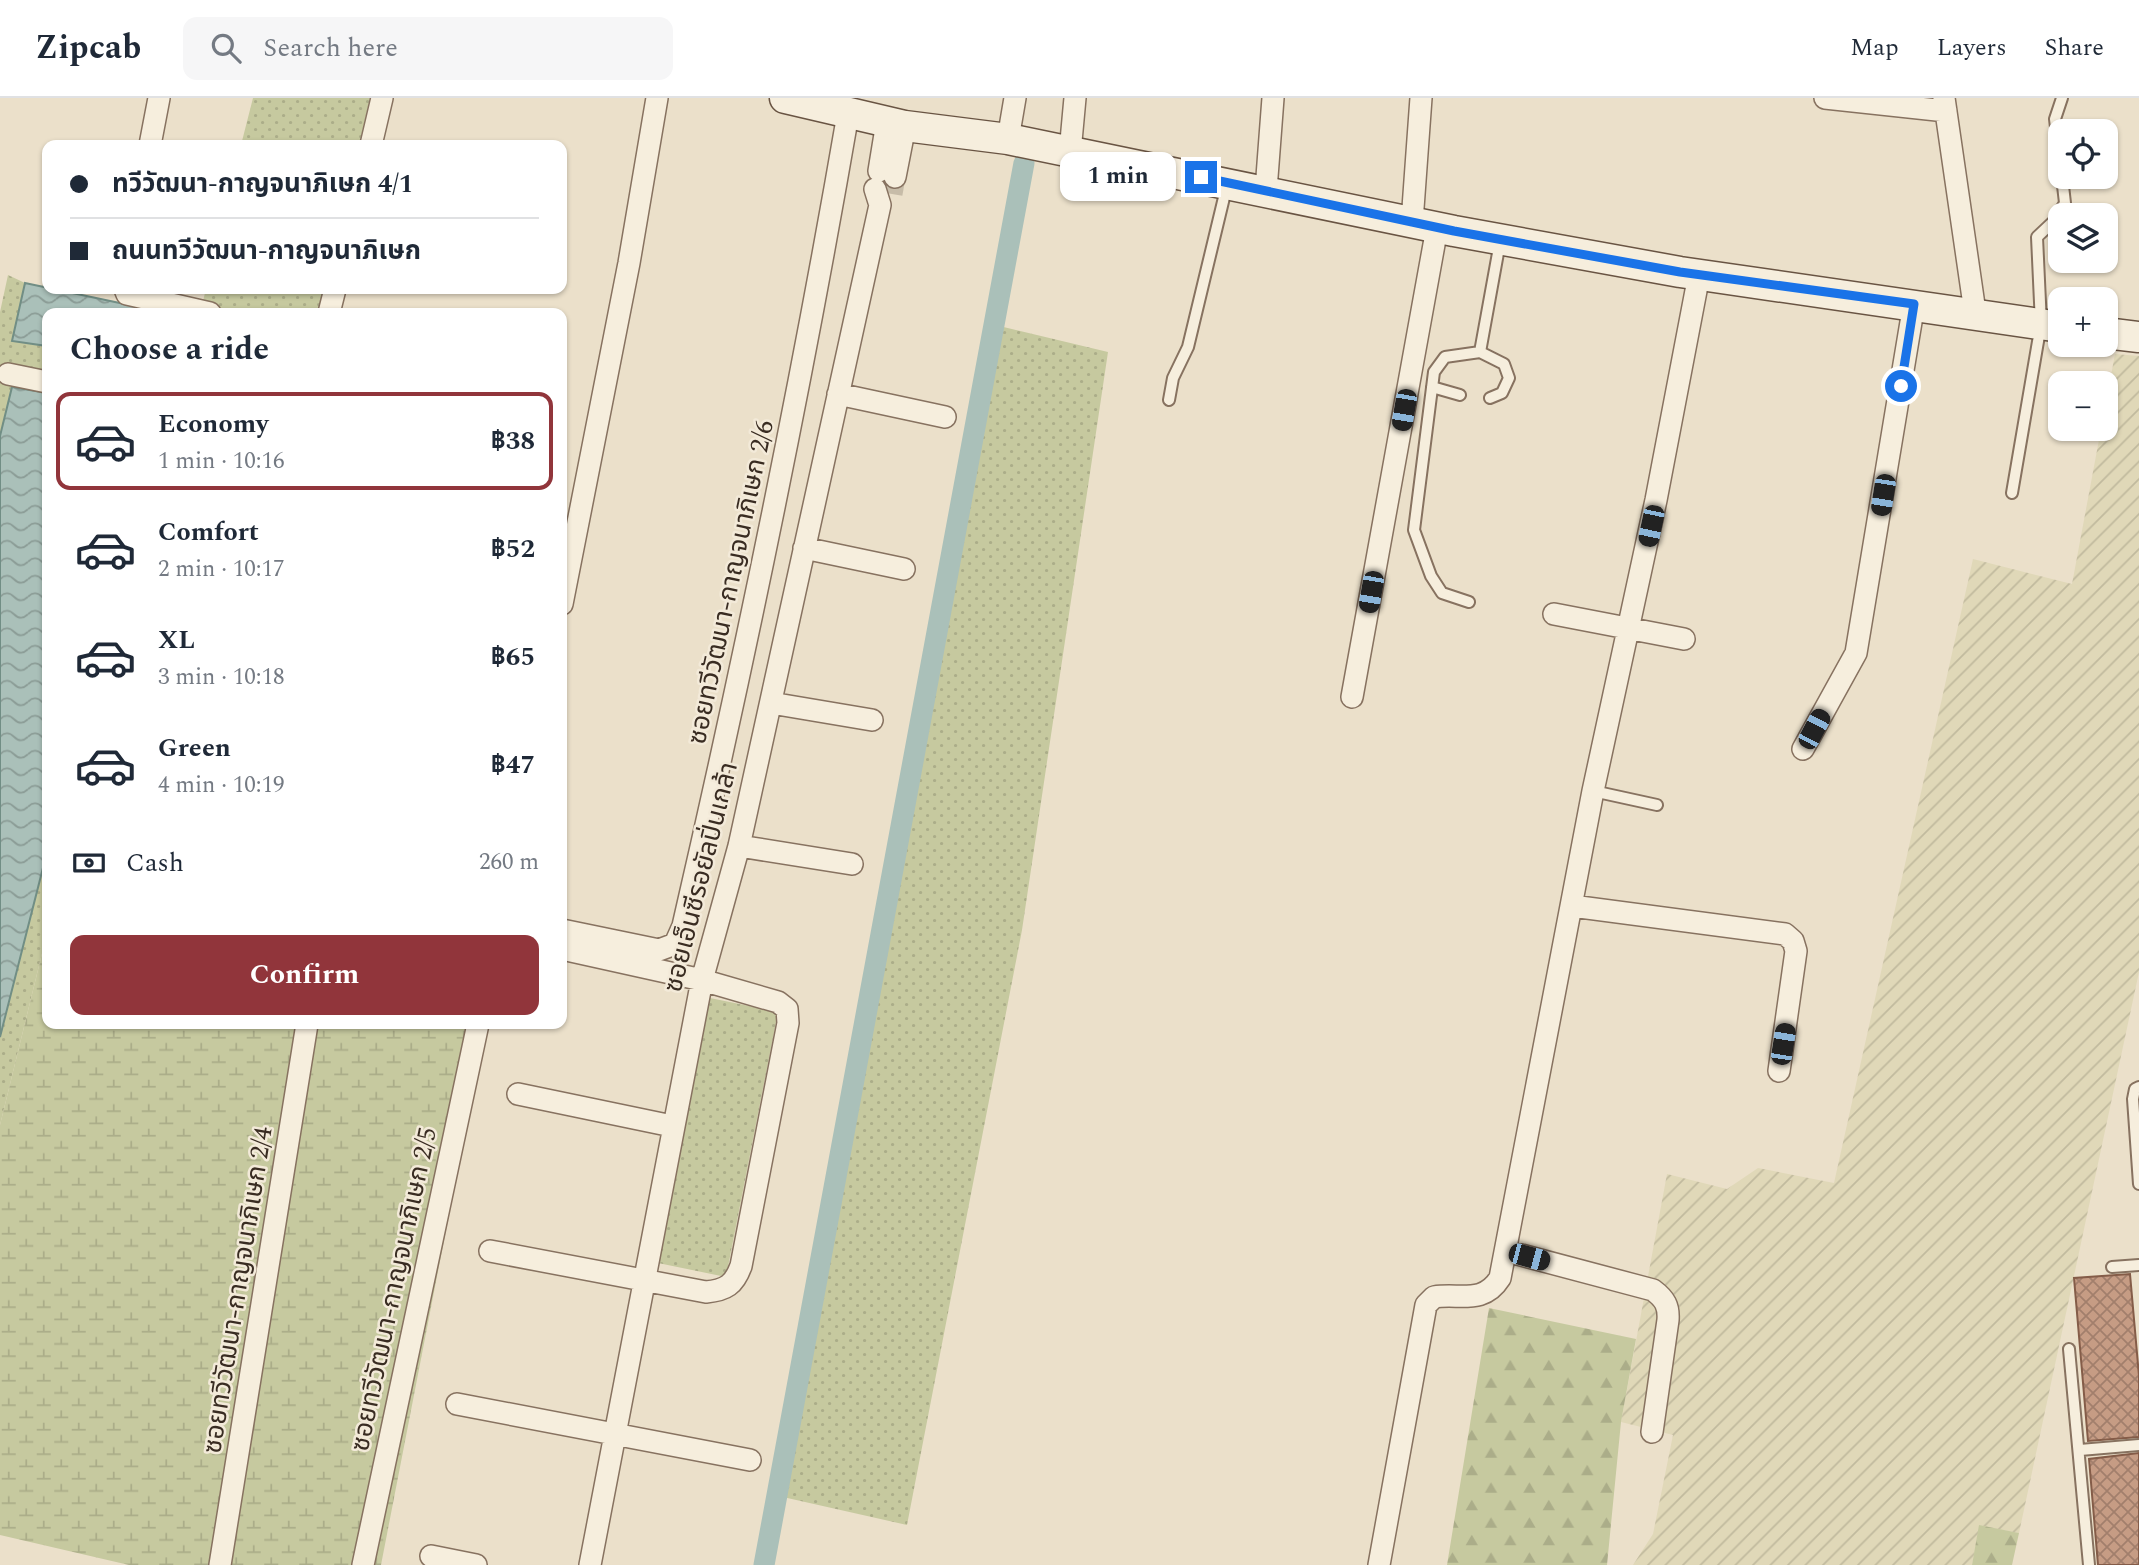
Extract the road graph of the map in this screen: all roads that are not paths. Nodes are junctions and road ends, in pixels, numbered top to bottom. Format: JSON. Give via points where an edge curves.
{"nodes":[{"id":1,"x":159,"y":98,"type":"edge"},
{"id":2,"x":382,"y":98,"type":"edge"},
{"id":3,"x":657,"y":98,"type":"edge"},
{"id":4,"x":788,"y":98,"type":"edge"},
{"id":5,"x":1015,"y":98,"type":"edge"},
{"id":6,"x":1075,"y":98,"type":"edge"},
{"id":7,"x":1273,"y":98,"type":"edge"},
{"id":8,"x":1421,"y":98,"type":"edge"},
{"id":9,"x":1825,"y":98,"type":"edge"},
{"id":10,"x":2062,"y":98,"type":"edge"},
{"id":11,"x":1945,"y":104,"type":"edge"},
{"id":12,"x":848,"y":114,"type":"junction"},
{"id":13,"x":2055,"y":119,"type":"edge"},
{"id":14,"x":896,"y":124,"type":"junction"},
{"id":15,"x":1008,"y":139,"type":"junction"},
{"id":16,"x":151,"y":140,"type":"edge"},
{"id":17,"x":372,"y":140,"type":"edge"},
{"id":18,"x":1070,"y":152,"type":"junction"},
{"id":19,"x":1227,"y":183,"type":"junction"},
{"id":20,"x":2063,"y":189,"type":"edge"},
{"id":21,"x":1266,"y":190,"type":"junction"},
{"id":22,"x":1425,"y":225,"type":"junction"},
{"id":23,"x":1500,"y":240,"type":"junction"},
{"id":24,"x":1699,"y":275,"type":"junction"},
{"id":25,"x":127,"y":294,"type":"edge"},
{"id":26,"x":1914,"y":304,"type":"junction"},
{"id":27,"x":188,"y":308,"type":"edge"},
{"id":28,"x":2048,"y":311,"type":"edge"},
{"id":29,"x":1975,"y":312,"type":"junction"},
{"id":30,"x":2048,"y":325,"type":"edge"},
{"id":31,"x":2048,"y":334,"type":"edge"},
{"id":32,"x":2118,"y":335,"type":"edge"},
{"id":33,"x":2139,"y":337,"type":"edge"},
{"id":34,"x":1480,"y":352,"type":"junction"},
{"id":35,"x":8,"y":374,"type":"dead end"},
{"id":36,"x":42,"y":381,"type":"edge"},
{"id":37,"x":1432,"y":387,"type":"junction"},
{"id":38,"x":838,"y":394,"type":"junction"},
{"id":39,"x":1460,"y":395,"type":"dead end"},
{"id":40,"x":1490,"y":398,"type":"dead end"},
{"id":41,"x":1169,"y":400,"type":"dead end"},
{"id":42,"x":945,"y":417,"type":"dead end"},
{"id":43,"x":2012,"y":494,"type":"dead end"},
{"id":44,"x":804,"y":548,"type":"junction"},
{"id":45,"x":904,"y":569,"type":"dead end"},
{"id":46,"x":567,"y":577,"type":"edge"},
{"id":47,"x":1469,"y":602,"type":"dead end"},
{"id":48,"x":1554,"y":614,"type":"dead end"},
{"id":49,"x":1628,"y":630,"type":"junction"},
{"id":50,"x":1684,"y":639,"type":"dead end"},
{"id":51,"x":1352,"y":697,"type":"dead end"},
{"id":52,"x":771,"y":702,"type":"junction"},
{"id":53,"x":872,"y":720,"type":"dead end"},
{"id":54,"x":1803,"y":750,"type":"dead end"},
{"id":55,"x":1593,"y":791,"type":"junction"},
{"id":56,"x":1657,"y":805,"type":"dead end"},
{"id":57,"x":739,"y":846,"type":"junction"},
{"id":58,"x":852,"y":864,"type":"dead end"},
{"id":59,"x":1572,"y":906,"type":"junction"},
{"id":60,"x":567,"y":931,"type":"edge"},
{"id":61,"x":567,"y":950,"type":"edge"},
{"id":62,"x":702,"y":980,"type":"junction"},
{"id":63,"x":306,"y":1029,"type":"edge"},
{"id":64,"x":477,"y":1029,"type":"edge"},
{"id":65,"x":1779,"y":1071,"type":"dead end"},
{"id":66,"x":2139,"y":1087,"type":"edge"},
{"id":67,"x":518,"y":1094,"type":"dead end"},
{"id":68,"x":672,"y":1126,"type":"junction"},
{"id":69,"x":2139,"y":1184,"type":"edge"},
{"id":70,"x":489,"y":1251,"type":"dead end"},
{"id":71,"x":1506,"y":1251,"type":"junction"},
{"id":72,"x":2139,"y":1265,"type":"edge"},
{"id":73,"x":2112,"y":1267,"type":"dead end"},
{"id":74,"x":647,"y":1280,"type":"junction"},
{"id":75,"x":2069,"y":1349,"type":"dead end"},
{"id":76,"x":457,"y":1404,"type":"dead end"},
{"id":77,"x":1652,"y":1432,"type":"dead end"},
{"id":78,"x":615,"y":1433,"type":"junction"},
{"id":79,"x":2139,"y":1445,"type":"edge"},
{"id":80,"x":2080,"y":1450,"type":"junction"},
{"id":81,"x":750,"y":1460,"type":"dead end"},
{"id":82,"x":431,"y":1556,"type":"dead end"},
{"id":83,"x":220,"y":1565,"type":"edge"},
{"id":84,"x":363,"y":1565,"type":"edge"},
{"id":85,"x":476,"y":1565,"type":"edge"},
{"id":86,"x":590,"y":1565,"type":"edge"},
{"id":87,"x":1379,"y":1565,"type":"edge"},
{"id":88,"x":2089,"y":1565,"type":"edge"}],
"edges":[{"from":1,"to":16,"type":"street"},
{"from":2,"to":17,"type":"street"},
{"from":3,"to":46,"type":"street"},
{"from":4,"to":12,"type":"street"},
{"from":5,"to":15,"type":"street"},
{"from":6,"to":18,"type":"street"},
{"from":7,"to":21,"type":"street"},
{"from":8,"to":22,"type":"street"},
{"from":9,"to":11,"type":"street"},
{"from":10,"to":13,"type":"lane"},
{"from":11,"to":29,"type":"street"},
{"from":12,"to":14,"type":"street"},
{"from":12,"to":60,"type":"street","name":"ซอยทวีวัฒนา-กาญจนาภิเษก 2/6","via":[[744,662],[683,926],[675,944],[659,950]]},
{"from":14,"to":15,"type":"street"},
{"from":14,"to":38,"type":"street","name":"ซอยเอ็นซีรอยัลปิ่นเกล้า"},
{"from":15,"to":18,"type":"street"},
{"from":18,"to":19,"type":"street"},
{"from":19,"to":21,"type":"street"},
{"from":19,"to":41,"type":"lane","via":[[1188,347],[1173,378]]},
{"from":20,"to":28,"type":"lane","via":[[2065,203],[2037,237]]},
{"from":21,"to":22,"type":"street"},
{"from":22,"to":23,"type":"street"},
{"from":22,"to":51,"type":"street"},
{"from":23,"to":24,"type":"street"},
{"from":23,"to":34,"type":"lane"},
{"from":24,"to":26,"type":"street"},
{"from":24,"to":49,"type":"street"},
{"from":25,"to":27,"type":"street"},
{"from":26,"to":29,"type":"street"},
{"from":26,"to":54,"type":"street","via":[[1856,653]]},
{"from":29,"to":30,"type":"street"},
{"from":31,"to":43,"type":"lane"},
{"from":32,"to":33,"type":"street"},
{"from":34,"to":37,"type":"lane","via":[[1445,356],[1434,372]]},
{"from":34,"to":40,"type":"lane","via":[[1504,364],[1509,379],[1502,393]]},
{"from":35,"to":36,"type":"street"},
{"from":37,"to":39,"type":"lane"},
{"from":37,"to":47,"type":"lane","via":[[1414,530],[1442,593]]},
{"from":38,"to":42,"type":"street"},
{"from":38,"to":44,"type":"street","name":"ซอยเอ็นซีรอยัลปิ่นเกล้า"},
{"from":44,"to":45,"type":"street"},
{"from":44,"to":52,"type":"street","name":"ซอยเอ็นซีรอยัลปิ่นเกล้า"},
{"from":48,"to":49,"type":"street"},
{"from":49,"to":50,"type":"street"},
{"from":49,"to":55,"type":"street"},
{"from":52,"to":53,"type":"street"},
{"from":52,"to":57,"type":"street","name":"ซอยเอ็นซีรอยัลปิ่นเกล้า"},
{"from":55,"to":56,"type":"lane"},
{"from":55,"to":59,"type":"street"},
{"from":57,"to":58,"type":"street"},
{"from":57,"to":62,"type":"street","name":"ซอยเอ็นซีรอยัลปิ่นเกล้า"},
{"from":59,"to":65,"type":"street","via":[[1785,934],[1797,951]]},
{"from":59,"to":71,"type":"street"},
{"from":61,"to":62,"type":"street"},
{"from":62,"to":68,"type":"street","name":"ซอยเอ็นซีรอยัลปิ่นเกล้า"},
{"from":62,"to":74,"type":"street","via":[[778,1002],[787,1009],[788,1023],[737,1279],[724,1290],[706,1293]]},
{"from":63,"to":83,"type":"street","name":"ซอยทวีวัฒนา-กาญจนาภิเษก 2/4"},
{"from":64,"to":84,"type":"street","name":"ซอยทวีวัฒนา-กาญจนาภิเษก 2/5"},
{"from":66,"to":69,"type":"lane","via":[[2133,1099]]},
{"from":67,"to":68,"type":"street"},
{"from":68,"to":74,"type":"street","name":"ซอยเอ็นซีรอยัลปิ่นเกล้า"},
{"from":70,"to":74,"type":"street"},
{"from":71,"to":77,"type":"street","via":[[1653,1290],[1661,1296],[1669,1311]]},
{"from":71,"to":87,"type":"street","via":[[1500,1278],[1486,1294],[1434,1297],[1426,1305]]},
{"from":72,"to":73,"type":"lane"},
{"from":74,"to":78,"type":"street","name":"ซอยเอ็นซีรอยัลปิ่นเกล้า"},
{"from":75,"to":80,"type":"lane"},
{"from":76,"to":78,"type":"street"},
{"from":78,"to":81,"type":"street"},
{"from":78,"to":86,"type":"street","name":"ซอยเอ็นซีรอยัลปิ่นเกล้า"},
{"from":79,"to":80,"type":"lane"},
{"from":80,"to":88,"type":"lane"},
{"from":82,"to":85,"type":"street"}]}
